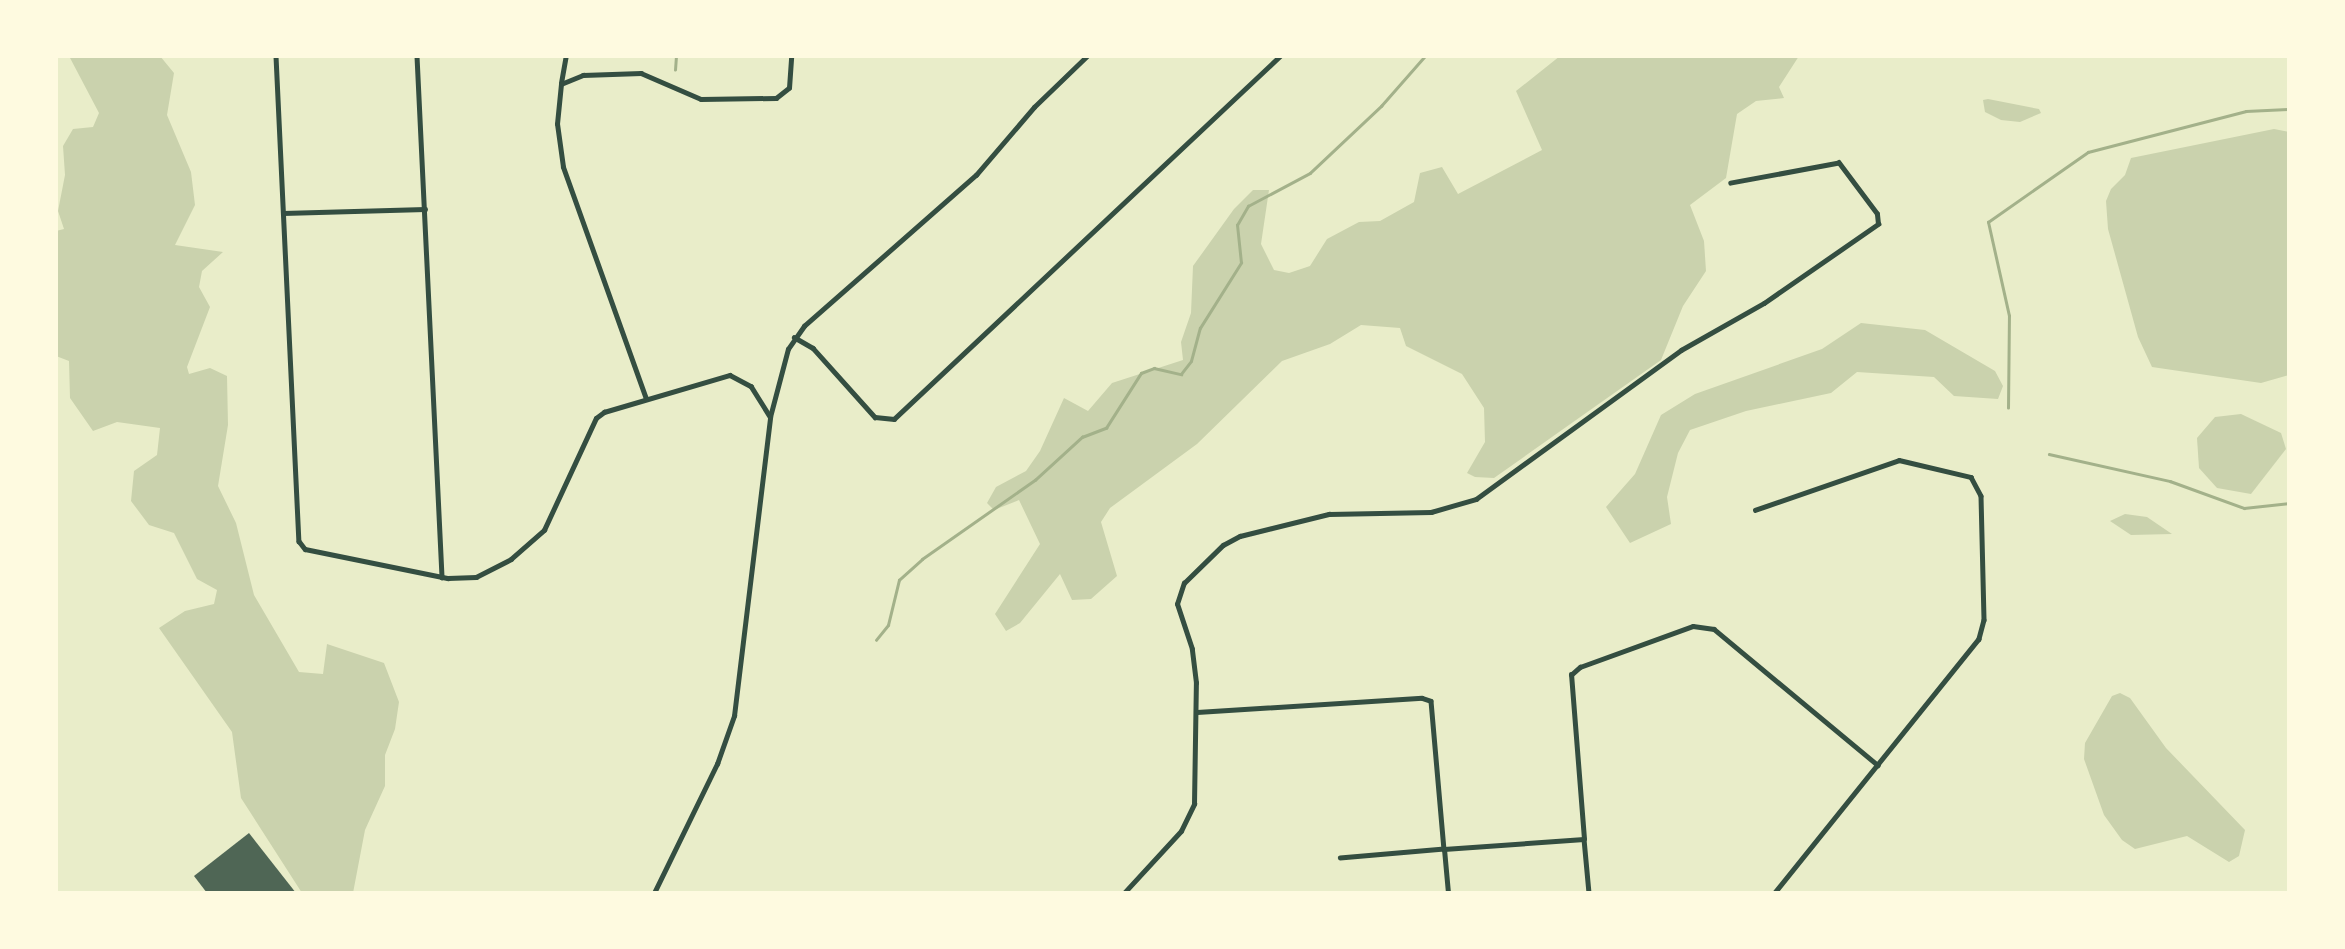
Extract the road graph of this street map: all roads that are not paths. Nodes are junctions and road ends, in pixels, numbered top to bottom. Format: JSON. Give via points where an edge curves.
{"nodes":[{"id":1,"x":276,"y":56,"type":"edge"},
{"id":2,"x":417,"y":56,"type":"edge"},
{"id":3,"x":566,"y":56,"type":"edge"},
{"id":4,"x":791,"y":56,"type":"edge"},
{"id":5,"x":1087,"y":56,"type":"edge"},
{"id":6,"x":1280,"y":56,"type":"edge"},
{"id":7,"x":561,"y":84,"type":"junction"},
{"id":8,"x":1731,"y":183,"type":"dead end"},
{"id":9,"x":425,"y":209,"type":"junction"},
{"id":10,"x":283,"y":213,"type":"junction"},
{"id":11,"x":794,"y":337,"type":"junction"},
{"id":12,"x":646,"y":399,"type":"junction"},
{"id":13,"x":770,"y":417,"type":"junction"},
{"id":14,"x":1755,"y":510,"type":"dead end"},
{"id":15,"x":442,"y":577,"type":"junction"},
{"id":16,"x":1197,"y":712,"type":"junction"},
{"id":17,"x":1878,"y":765,"type":"junction"},
{"id":18,"x":1584,"y":839,"type":"junction"},
{"id":19,"x":1444,"y":849,"type":"junction"},
{"id":20,"x":1340,"y":858,"type":"dead end"},
{"id":21,"x":654,"y":893,"type":"edge"},
{"id":22,"x":1124,"y":893,"type":"edge"},
{"id":23,"x":1448,"y":893,"type":"edge"},
{"id":24,"x":1589,"y":893,"type":"edge"},
{"id":25,"x":1775,"y":893,"type":"edge"},
{"id":26,"x":1829,"y":893,"type":"edge"},
{"id":27,"x":1898,"y":893,"type":"edge"}],
"edges":[{"from":1,"to":10,"type":"street"},
{"from":2,"to":9,"type":"street"},
{"from":3,"to":7,"type":"street"},
{"from":4,"to":7,"type":"street","via":[[789,88],[776,99],[701,99],[657,76],[635,72],[583,75]]},
{"from":5,"to":11,"type":"street","via":[[1034,107],[976,175]]},
{"from":6,"to":11,"type":"street","via":[[894,419],[875,417],[813,348]]},
{"from":7,"to":12,"type":"street","via":[[557,124],[563,167]]},
{"from":8,"to":16,"type":"street","via":[[1839,163],[1877,214],[1878,224],[1775,296],[1681,350],[1476,499],[1430,512],[1329,514],[1228,541],[1178,595],[1194,657]]},
{"from":9,"to":10,"type":"street"},
{"from":9,"to":15,"type":"street"},
{"from":10,"to":15,"type":"street","via":[[301,546]]},
{"from":11,"to":13,"type":"street","via":[[780,367]]},
{"from":12,"to":13,"type":"street","via":[[730,375],[751,386]]},
{"from":12,"to":15,"type":"street","via":[[598,416],[552,517],[528,546],[481,576]]},
{"from":13,"to":21,"type":"street","via":[[732,722]]},
{"from":14,"to":17,"type":"street","via":[[1895,460],[1968,476],[1978,484],[1981,633]]},
{"from":16,"to":19,"type":"street","via":[[1428,699],[1434,711]]},
{"from":16,"to":22,"type":"street","via":[[1196,790],[1190,815]]},
{"from":17,"to":18,"type":"street","via":[[1712,628],[1693,626],[1573,672]]},
{"from":17,"to":25,"type":"street"},
{"from":18,"to":19,"type":"street"},
{"from":18,"to":24,"type":"street"},
{"from":19,"to":20,"type":"street"},
{"from":19,"to":23,"type":"street"},
{"from":26,"to":27,"type":"street"}]}
